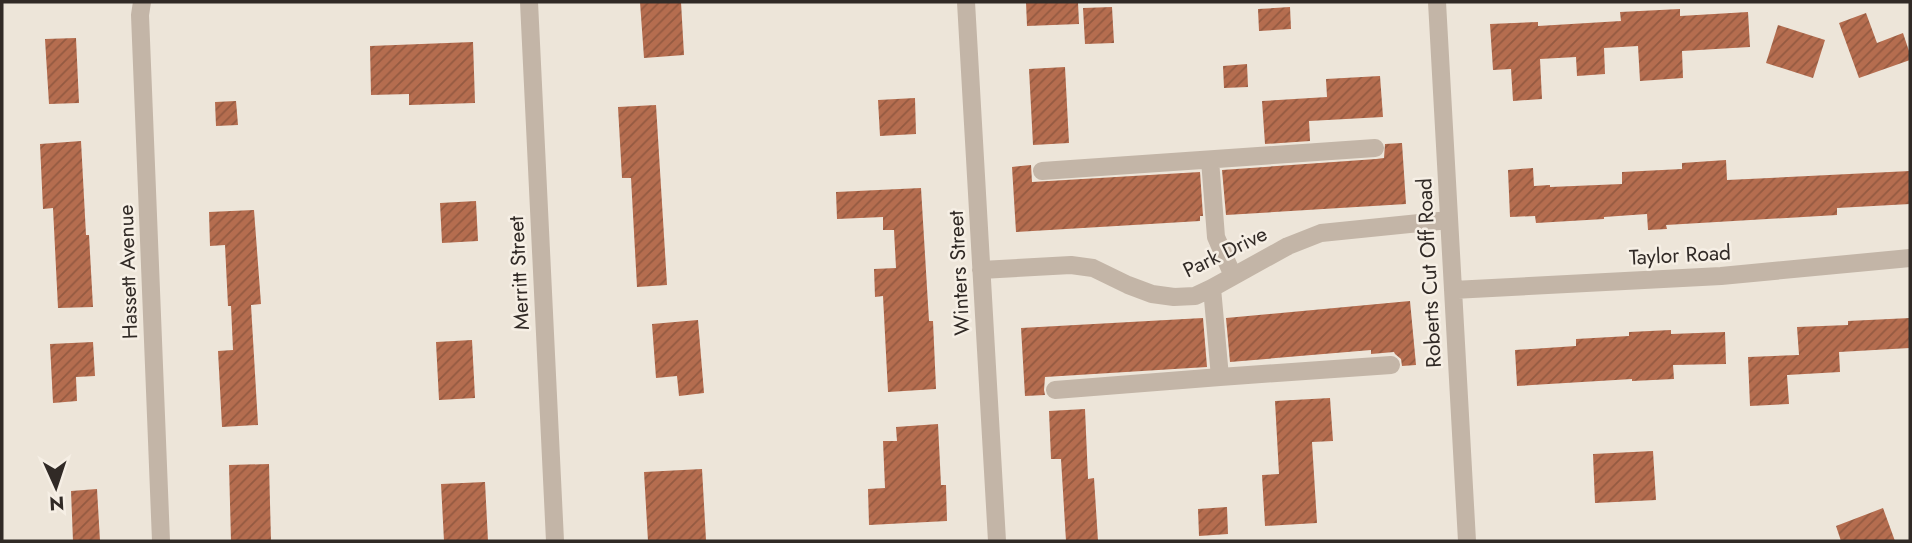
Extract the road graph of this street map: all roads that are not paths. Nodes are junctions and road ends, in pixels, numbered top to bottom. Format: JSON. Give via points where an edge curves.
{"nodes":[{"id":1,"x":142,"y":2,"type":"edge"},
{"id":2,"x":529,"y":2,"type":"edge"},
{"id":3,"x":966,"y":2,"type":"edge"},
{"id":4,"x":1437,"y":2,"type":"edge"},
{"id":5,"x":1375,"y":148,"type":"dead end"},
{"id":6,"x":1210,"y":160,"type":"junction"},
{"id":7,"x":1042,"y":171,"type":"dead end"},
{"id":8,"x":1449,"y":220,"type":"junction"},
{"id":9,"x":1910,"y":258,"type":"edge"},
{"id":10,"x":981,"y":270,"type":"junction"},
{"id":11,"x":1233,"y":276,"type":"junction"},
{"id":12,"x":1212,"y":288,"type":"junction"},
{"id":13,"x":1453,"y":290,"type":"junction"},
{"id":14,"x":1391,"y":365,"type":"dead end"},
{"id":15,"x":1220,"y":377,"type":"junction"},
{"id":16,"x":1055,"y":390,"type":"dead end"},
{"id":17,"x":161,"y":541,"type":"edge"},
{"id":18,"x":555,"y":541,"type":"edge"},
{"id":19,"x":997,"y":541,"type":"edge"},
{"id":20,"x":1467,"y":541,"type":"edge"}],
"edges":[{"from":1,"to":17,"type":"street","name":"Hassett Avenue"},
{"from":2,"to":18,"type":"street","name":"Merritt Street"},
{"from":3,"to":10,"type":"street","name":"Winters Street"},
{"from":4,"to":8,"type":"street","name":"Roberts Cut Off Road"},
{"from":5,"to":6,"type":"street"},
{"from":6,"to":7,"type":"street"},
{"from":6,"to":11,"type":"street","via":[[1216,237]]},
{"from":8,"to":11,"type":"street","name":"Park Drive","via":[[1321,233]]},
{"from":8,"to":13,"type":"street","name":"Roberts Cut Off Road"},
{"from":9,"to":13,"type":"street","name":"Taylor Road","via":[[1721,276]]},
{"from":10,"to":12,"type":"street","name":"Park Drive","via":[[1071,265],[1093,268],[1152,294],[1195,296]]},
{"from":10,"to":19,"type":"street","name":"Winters Street"},
{"from":11,"to":12,"type":"street","name":"Park Drive"},
{"from":12,"to":15,"type":"street"},
{"from":13,"to":20,"type":"street","name":"Roberts Cut Off Road"},
{"from":14,"to":15,"type":"street"},
{"from":15,"to":16,"type":"street"}]}
